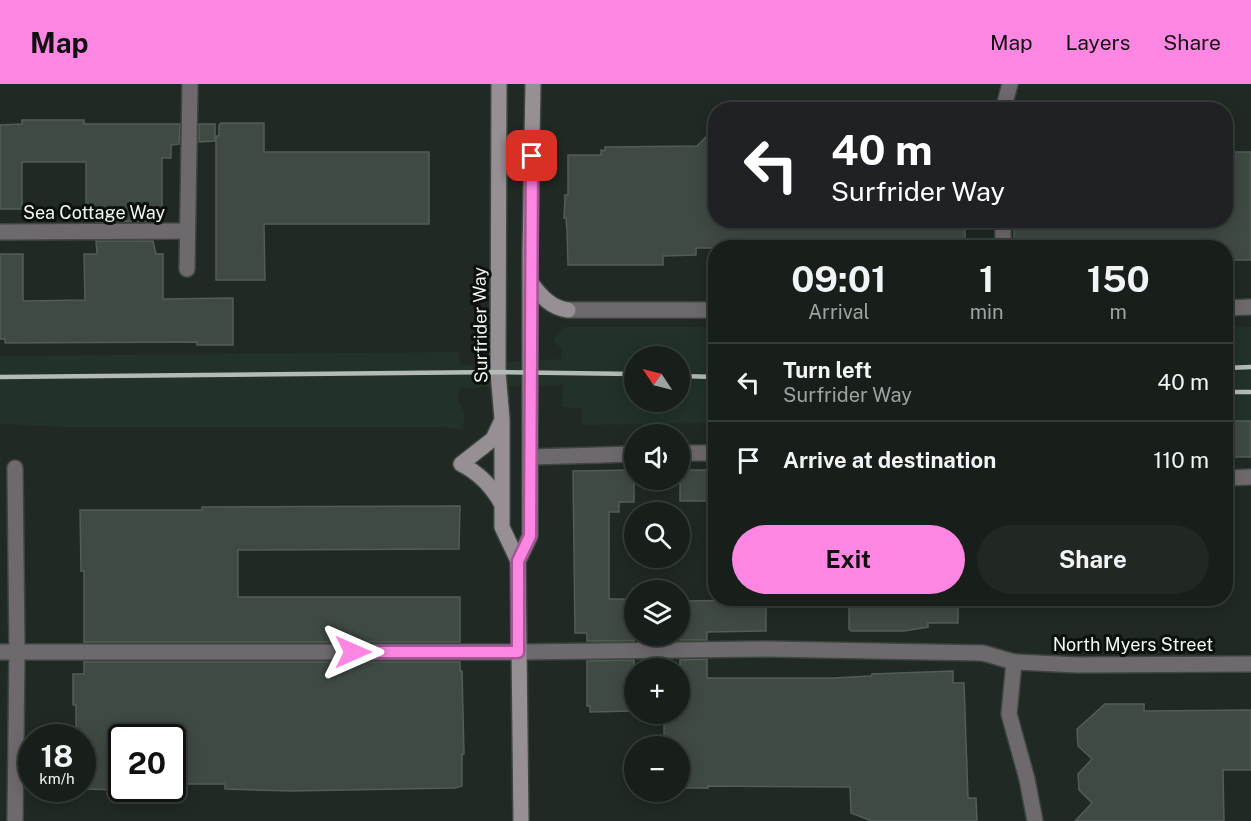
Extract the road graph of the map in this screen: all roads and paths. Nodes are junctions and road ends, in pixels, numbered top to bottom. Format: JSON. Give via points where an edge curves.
{"nodes":[{"id":1,"x":190,"y":84,"type":"edge"},
{"id":2,"x":499,"y":84,"type":"edge"},
{"id":3,"x":533,"y":84,"type":"edge"},
{"id":4,"x":1010,"y":84,"type":"edge"},
{"id":5,"x":1005,"y":102,"type":"edge"},
{"id":6,"x":187,"y":231,"type":"junction"},
{"id":7,"x":0,"y":232,"type":"edge"},
{"id":8,"x":187,"y":269,"type":"dead end"},
{"id":9,"x":531,"y":282,"type":"junction"},
{"id":10,"x":1251,"y":307,"type":"edge"},
{"id":11,"x":1233,"y":308,"type":"edge"},
{"id":12,"x":568,"y":310,"type":"joint"},
{"id":13,"x":708,"y":310,"type":"edge"},
{"id":14,"x":502,"y":419,"type":"junction"},
{"id":15,"x":690,"y":453,"type":"edge"},
{"id":16,"x":708,"y":453,"type":"edge"},
{"id":17,"x":624,"y":454,"type":"edge"},
{"id":18,"x":531,"y":457,"type":"junction"},
{"id":19,"x":15,"y":468,"type":"dead end"},
{"id":20,"x":1251,"y":477,"type":"edge"},
{"id":21,"x":1233,"y":478,"type":"edge"},
{"id":22,"x":502,"y":504,"type":"junction"},
{"id":23,"x":518,"y":561,"type":"junction"},
{"id":24,"x":0,"y":652,"type":"edge"},
{"id":25,"x":17,"y":652,"type":"junction"},
{"id":26,"x":518,"y":652,"type":"junction"},
{"id":27,"x":1014,"y":662,"type":"junction"},
{"id":28,"x":1251,"y":664,"type":"edge"},
{"id":29,"x":15,"y":821,"type":"edge"},
{"id":30,"x":521,"y":821,"type":"edge"},
{"id":31,"x":1035,"y":821,"type":"edge"}],
"edges":[{"from":1,"to":6,"type":"street","name":"Sea Cottage Way"},
{"from":2,"to":14,"type":"main road","name":"Surfrider Way","via":[[498,372]]},
{"from":3,"to":9,"type":"main road","name":"Surfrider Way"},
{"from":4,"to":5,"type":"street"},
{"from":6,"to":7,"type":"street","name":"Sea Cottage Way"},
{"from":6,"to":8,"type":"street","name":"Sea Cottage Way"},
{"from":9,"to":12,"type":"main road","via":[[547,301],[558,309]]},
{"from":9,"to":18,"type":"main road","name":"Surfrider Way"},
{"from":10,"to":11,"type":"street"},
{"from":12,"to":13,"type":"street"},
{"from":14,"to":22,"type":"main road","name":"Surfrider Way"},
{"from":14,"to":22,"type":"main road","via":[[493,439],[461,464],[492,486]]},
{"from":15,"to":16,"type":"street"},
{"from":17,"to":18,"type":"street"},
{"from":18,"to":23,"type":"main road","name":"Surfrider Way","via":[[530,536]]},
{"from":19,"to":25,"type":"street"},
{"from":20,"to":21,"type":"street"},
{"from":22,"to":23,"type":"main road","name":"Surfrider Way","via":[[502,527]]},
{"from":23,"to":26,"type":"main road","name":"Surfrider Way"},
{"from":24,"to":25,"type":"street","name":"North Myers Street"},
{"from":25,"to":26,"type":"street","name":"North Myers Street"},
{"from":25,"to":29,"type":"street"},
{"from":26,"to":27,"type":"street","name":"North Myers Street","via":[[768,649],[983,653]]},
{"from":26,"to":30,"type":"main road","name":"Surfrider Way"},
{"from":27,"to":28,"type":"street","name":"North Myers Street"},
{"from":27,"to":31,"type":"street","via":[[1009,714]]}]}
